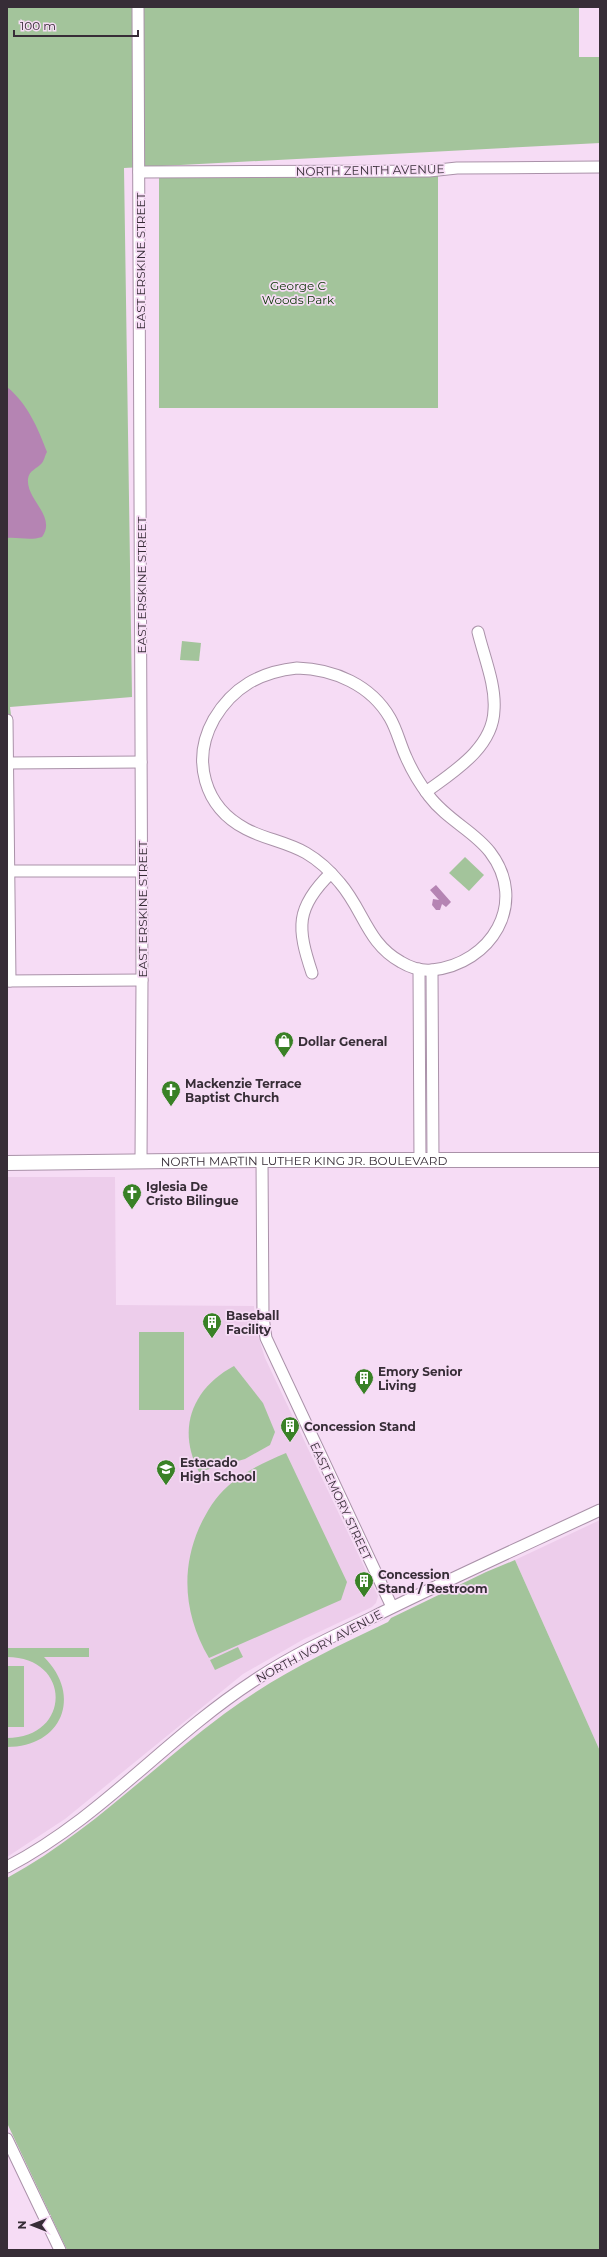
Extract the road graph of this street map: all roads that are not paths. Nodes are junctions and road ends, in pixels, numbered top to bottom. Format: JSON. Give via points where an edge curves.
{"nodes":[{"id":1,"x":138,"y":7,"type":"edge"},
{"id":2,"x":600,"y":167,"type":"edge"},
{"id":3,"x":139,"y":172,"type":"junction"},
{"id":4,"x":478,"y":632,"type":"dead end"},
{"id":5,"x":7,"y":720,"type":"edge"},
{"id":6,"x":141,"y":762,"type":"junction"},
{"id":7,"x":9,"y":763,"type":"junction"},
{"id":8,"x":426,"y":792,"type":"junction"},
{"id":9,"x":10,"y":871,"type":"junction"},
{"id":10,"x":141,"y":871,"type":"junction"},
{"id":11,"x":331,"y":874,"type":"junction"},
{"id":12,"x":419,"y":969,"type":"junction"},
{"id":13,"x":432,"y":970,"type":"junction"},
{"id":14,"x":312,"y":973,"type":"dead end"},
{"id":15,"x":142,"y":980,"type":"junction"},
{"id":16,"x":8,"y":981,"type":"edge"},
{"id":17,"x":262,"y":1160,"type":"junction"},
{"id":18,"x":600,"y":1160,"type":"edge"},
{"id":19,"x":426,"y":1161,"type":"junction"},
{"id":20,"x":141,"y":1162,"type":"junction"},
{"id":21,"x":7,"y":1163,"type":"edge"},
{"id":22,"x":600,"y":1510,"type":"edge"},
{"id":23,"x":392,"y":1608,"type":"junction"},
{"id":24,"x":7,"y":1867,"type":"edge"},
{"id":25,"x":7,"y":2139,"type":"edge"},
{"id":26,"x":60,"y":2250,"type":"edge"}],
"edges":[{"from":1,"to":3,"type":"street","name":"EAST ERSKINE STREET"},
{"from":2,"to":3,"type":"street","name":"NORTH ZENITH AVENUE","via":[[457,168],[429,171]]},
{"from":3,"to":6,"type":"street","name":"EAST ERSKINE STREET"},
{"from":4,"to":8,"type":"street","via":[[493,695],[493,720],[487,735],[470,757]]},
{"from":5,"to":7,"type":"street"},
{"from":6,"to":7,"type":"street"},
{"from":6,"to":10,"type":"street","name":"EAST ERSKINE STREET"},
{"from":7,"to":9,"type":"street"},
{"from":8,"to":11,"type":"street","via":[[405,757],[390,717],[370,695],[344,677],[319,670],[283,669],[250,682],[230,696],[210,728],[203,754],[203,775],[212,799],[241,826],[297,848]]},
{"from":8,"to":13,"type":"street","via":[[447,816],[491,853],[501,874],[505,895],[501,921],[486,946],[461,963]]},
{"from":9,"to":10,"type":"street"},
{"from":9,"to":16,"type":"street"},
{"from":10,"to":15,"type":"street","name":"EAST ERSKINE STREET"},
{"from":11,"to":12,"type":"street","via":[[352,900],[370,934],[382,949],[403,963]]},
{"from":11,"to":14,"type":"street","via":[[313,891],[303,913],[303,940]]},
{"from":12,"to":13,"type":"street"},
{"from":12,"to":19,"type":"street"},
{"from":13,"to":19,"type":"street"},
{"from":15,"to":16,"type":"street"},
{"from":15,"to":20,"type":"street","name":"EAST ERSKINE STREET"},
{"from":17,"to":19,"type":"main road","name":"NORTH MARTIN LUTHER KING JR. BOULEVARD"},
{"from":17,"to":20,"type":"main road","name":"NORTH MARTIN LUTHER KING JR. BOULEVARD"},
{"from":17,"to":23,"type":"street","name":"EAST EMORY STREET","via":[[263,1317],[266,1338]]},
{"from":18,"to":19,"type":"main road","name":"NORTH MARTIN LUTHER KING JR. BOULEVARD"},
{"from":20,"to":21,"type":"main road","name":"NORTH MARTIN LUTHER KING JR. BOULEVARD"},
{"from":22,"to":23,"type":"street","name":"NORTH IVORY AVENUE"},
{"from":23,"to":24,"type":"street","name":"NORTH IVORY AVENUE","via":[[304,1651],[252,1681],[207,1714],[83,1820],[58,1838]]},
{"from":25,"to":26,"type":"street"}]}
